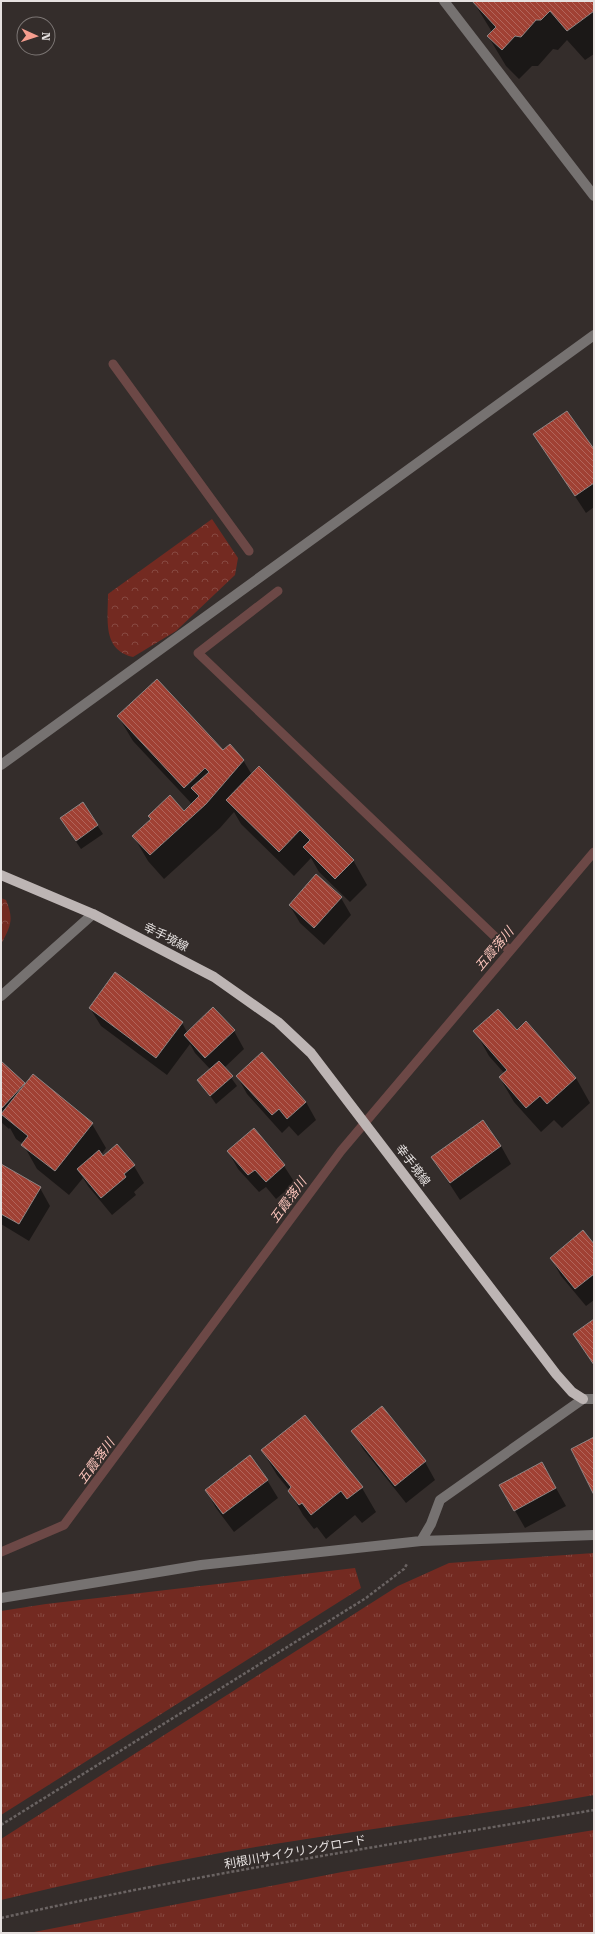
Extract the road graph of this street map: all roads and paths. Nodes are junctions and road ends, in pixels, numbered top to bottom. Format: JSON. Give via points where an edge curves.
{"nodes":[{"id":1,"x":444,"y":1,"type":"edge"},
{"id":2,"x":594,"y":196,"type":"edge"},
{"id":3,"x":594,"y":335,"type":"edge"},
{"id":4,"x":1,"y":765,"type":"edge"},
{"id":5,"x":1,"y":875,"type":"edge"},
{"id":6,"x":93,"y":914,"type":"junction"},
{"id":7,"x":1,"y":996,"type":"edge"},
{"id":8,"x":594,"y":1398,"type":"edge"},
{"id":9,"x":583,"y":1399,"type":"junction"},
{"id":10,"x":594,"y":1535,"type":"edge"},
{"id":11,"x":421,"y":1541,"type":"junction"},
{"id":12,"x":1,"y":1598,"type":"edge"},
{"id":13,"x":594,"y":1810,"type":"edge"},
{"id":14,"x":1,"y":1825,"type":"edge"},
{"id":15,"x":1,"y":1918,"type":"edge"}],
"edges":[{"from":1,"to":2,"type":"street"},
{"from":3,"to":4,"type":"street"},
{"from":5,"to":6,"type":"main road","name":"幸手境線"},
{"from":6,"to":7,"type":"street"},
{"from":6,"to":9,"type":"main road","name":"幸手境線","via":[[214,977],[278,1022],[311,1053],[556,1374],[572,1392]]},
{"from":8,"to":9,"type":"street"},
{"from":9,"to":11,"type":"street","via":[[440,1500]]},
{"from":10,"to":11,"type":"street"},
{"from":11,"to":12,"type":"street","via":[[201,1565]]},
{"from":11,"to":14,"type":"path","via":[[404,1569],[366,1598]]},
{"from":13,"to":15,"type":"path","name":"利根川サイクリングロード","via":[[195,1879]]}]}
